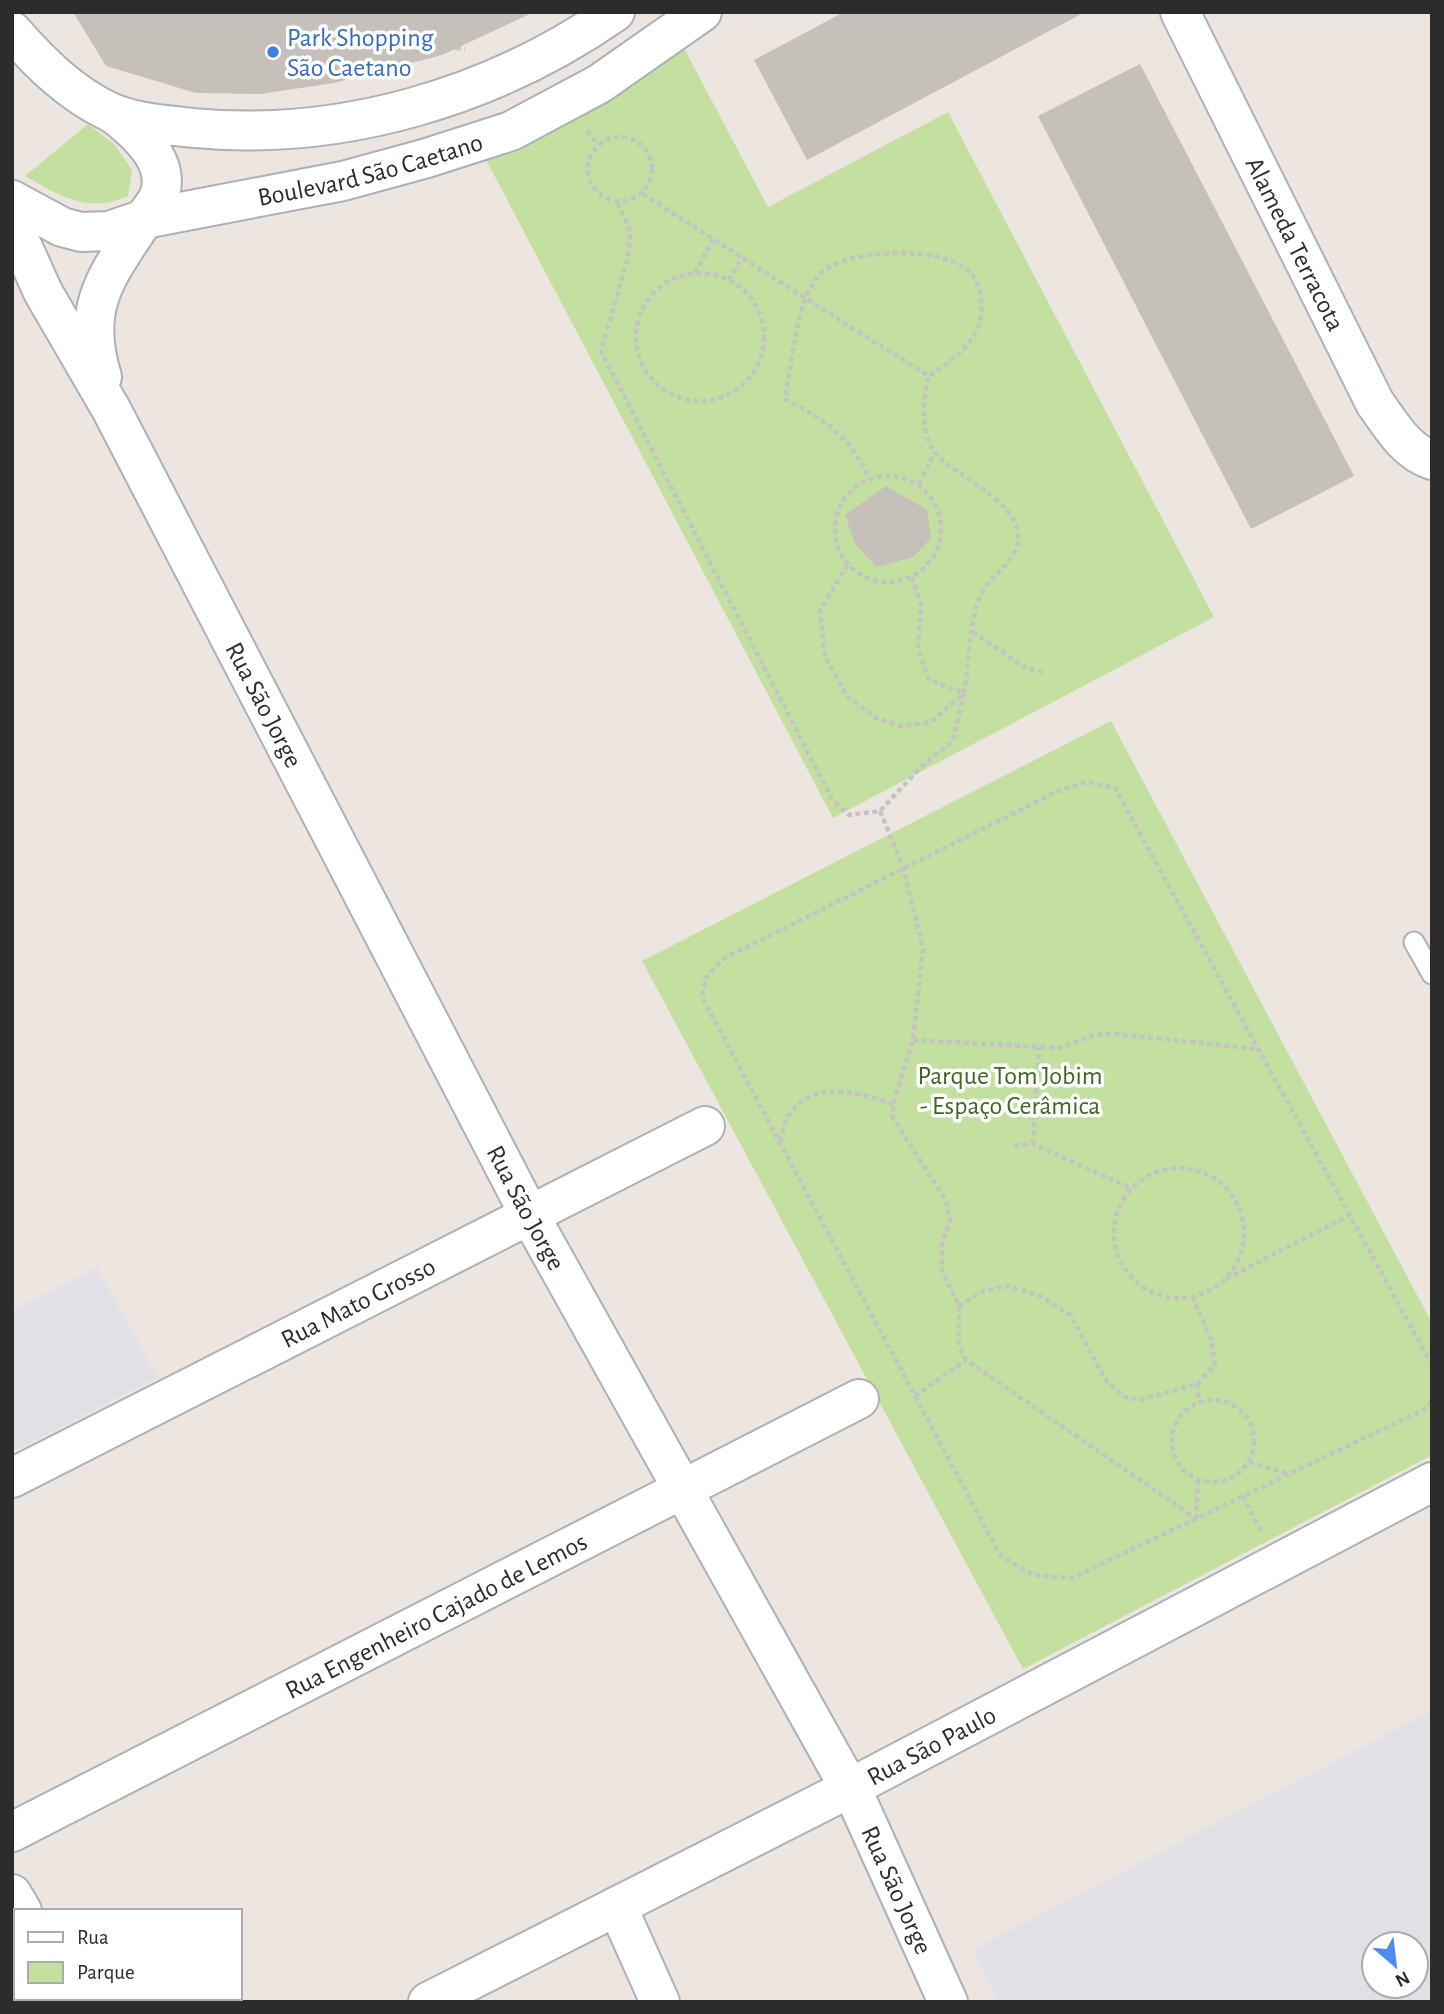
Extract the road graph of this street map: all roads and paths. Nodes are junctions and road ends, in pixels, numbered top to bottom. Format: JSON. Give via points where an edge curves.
{"nodes":[{"id":1,"x":615,"y":12,"type":"edge"},
{"id":2,"x":702,"y":12,"type":"edge"},
{"id":3,"x":1180,"y":12,"type":"edge"},
{"id":4,"x":12,"y":31,"type":"edge"},
{"id":5,"x":442,"y":38,"type":"dead end"},
{"id":6,"x":456,"y":48,"type":"dead end"},
{"id":7,"x":111,"y":112,"type":"junction"},
{"id":8,"x":643,"y":194,"type":"junction"},
{"id":9,"x":12,"y":200,"type":"edge"},
{"id":10,"x":618,"y":203,"type":"junction"},
{"id":11,"x":144,"y":219,"type":"junction"},
{"id":12,"x":12,"y":223,"type":"edge"},
{"id":13,"x":713,"y":239,"type":"junction"},
{"id":14,"x":742,"y":257,"type":"junction"},
{"id":15,"x":695,"y":274,"type":"junction"},
{"id":16,"x":729,"y":280,"type":"junction"},
{"id":17,"x":805,"y":298,"type":"junction"},
{"id":18,"x":929,"y":376,"type":"junction"},
{"id":19,"x":111,"y":409,"type":"junction"},
{"id":20,"x":934,"y":453,"type":"junction"},
{"id":21,"x":1432,"y":460,"type":"edge"},
{"id":22,"x":869,"y":478,"type":"junction"},
{"id":23,"x":919,"y":484,"type":"junction"},
{"id":24,"x":847,"y":565,"type":"junction"},
{"id":25,"x":911,"y":576,"type":"junction"},
{"id":26,"x":973,"y":632,"type":"junction"},
{"id":27,"x":1045,"y":673,"type":"dead end"},
{"id":28,"x":964,"y":693,"type":"junction"},
{"id":29,"x":880,"y":811,"type":"junction"},
{"id":30,"x":903,"y":866,"type":"junction"},
{"id":31,"x":1414,"y":942,"type":"dead end"},
{"id":32,"x":1432,"y":974,"type":"edge"},
{"id":33,"x":914,"y":1040,"type":"junction"},
{"id":34,"x":1039,"y":1047,"type":"junction"},
{"id":35,"x":1258,"y":1049,"type":"junction"},
{"id":36,"x":893,"y":1104,"type":"junction"},
{"id":37,"x":705,"y":1126,"type":"dead end"},
{"id":38,"x":779,"y":1142,"type":"junction"},
{"id":39,"x":1034,"y":1144,"type":"junction"},
{"id":40,"x":1014,"y":1145,"type":"dead end"},
{"id":41,"x":1131,"y":1188,"type":"junction"},
{"id":42,"x":1350,"y":1215,"type":"junction"},
{"id":43,"x":530,"y":1216,"type":"junction"},
{"id":44,"x":1226,"y":1279,"type":"junction"},
{"id":45,"x":1194,"y":1298,"type":"junction"},
{"id":46,"x":959,"y":1306,"type":"junction"},
{"id":47,"x":965,"y":1360,"type":"junction"},
{"id":48,"x":1432,"y":1365,"type":"edge"},
{"id":49,"x":1197,"y":1384,"type":"junction"},
{"id":50,"x":915,"y":1396,"type":"junction"},
{"id":51,"x":859,"y":1399,"type":"dead end"},
{"id":52,"x":1432,"y":1400,"type":"edge"},
{"id":53,"x":1199,"y":1401,"type":"junction"},
{"id":54,"x":1249,"y":1462,"type":"junction"},
{"id":55,"x":1288,"y":1474,"type":"junction"},
{"id":56,"x":12,"y":1478,"type":"edge"},
{"id":57,"x":1198,"y":1480,"type":"junction"},
{"id":58,"x":1432,"y":1482,"type":"edge"},
{"id":59,"x":684,"y":1489,"type":"junction"},
{"id":60,"x":1196,"y":1519,"type":"junction"},
{"id":61,"x":850,"y":1788,"type":"junction"},
{"id":62,"x":12,"y":1832,"type":"edge"},
{"id":63,"x":617,"y":1906,"type":"junction"},
{"id":64,"x":428,"y":2002,"type":"edge"},
{"id":65,"x":660,"y":2002,"type":"edge"},
{"id":66,"x":948,"y":2002,"type":"edge"}],
"edges":[{"from":1,"to":7,"type":"street","name":"Boulevard São Caetano","via":[[580,37],[510,74],[376,117],[287,130],[217,130]]},
{"from":2,"to":11,"type":"street","name":"Boulevard São Caetano","via":[[599,84],[511,131],[343,181]]},
{"from":3,"to":21,"type":"street","name":"Alameda Terracota","via":[[1375,403],[1400,439]]},
{"from":4,"to":7,"type":"street","name":"Boulevard São Caetano","via":[[66,85]]},
{"from":5,"to":6,"type":"path"},
{"from":7,"to":11,"type":"street","name":"Rua São Jorge","via":[[139,134],[157,163],[159,195]]},
{"from":8,"to":10,"type":"path"},
{"from":8,"to":10,"type":"path","via":[[654,170],[645,146],[621,135],[597,144],[586,168],[595,192]]},
{"from":8,"to":13,"type":"path"},
{"from":9,"to":11,"type":"street","name":"Boulevard São Caetano","via":[[38,216],[81,232],[109,230]]},
{"from":10,"to":29,"type":"path","via":[[631,233],[601,351],[832,799],[849,815]]},
{"from":11,"to":19,"type":"street","name":"Rua São Jorge","via":[[97,300],[93,324],[96,358]]},
{"from":12,"to":19,"type":"street","name":"Rua São Jorge","via":[[43,292]]},
{"from":13,"to":14,"type":"path"},
{"from":13,"to":15,"type":"path"},
{"from":14,"to":16,"type":"path"},
{"from":14,"to":17,"type":"path"},
{"from":15,"to":16,"type":"path"},
{"from":15,"to":16,"type":"path","via":[[659,287],[638,320],[636,339],[647,375],[661,389],[697,402],[735,392],[760,363],[764,324],[757,306]]},
{"from":17,"to":18,"type":"path"},
{"from":17,"to":18,"type":"path","via":[[821,273],[856,257],[928,254],[968,270],[980,290],[983,315],[959,356]]},
{"from":17,"to":22,"type":"path","via":[[785,399],[828,422],[858,453]]},
{"from":18,"to":20,"type":"path","via":[[924,392],[926,432]]},
{"from":19,"to":43,"type":"street","name":"Rua São Jorge"},
{"from":20,"to":23,"type":"path"},
{"from":20,"to":26,"type":"path","via":[[1005,508],[1018,533],[1017,550],[985,587],[976,607]]},
{"from":22,"to":23,"type":"path","via":[[895,475]]},
{"from":22,"to":24,"type":"path","via":[[848,493],[835,516],[835,541]]},
{"from":23,"to":25,"type":"path","via":[[936,504],[942,529],[936,554]]},
{"from":24,"to":25,"type":"path","via":[[868,580],[894,582]]},
{"from":24,"to":28,"type":"path","via":[[820,611],[825,657],[848,697],[876,718],[902,726],[931,722]]},
{"from":25,"to":28,"type":"path","via":[[921,604],[918,650],[929,680]]},
{"from":26,"to":27,"type":"path","via":[[1026,668]]},
{"from":26,"to":28,"type":"path"},
{"from":28,"to":29,"type":"path","via":[[953,741]]},
{"from":29,"to":30,"type":"path"},
{"from":30,"to":33,"type":"path","via":[[923,948]]},
{"from":30,"to":35,"type":"path","via":[[1056,792],[1087,782],[1115,788]]},
{"from":30,"to":38,"type":"path","via":[[725,958],[706,977],[702,997]]},
{"from":31,"to":32,"type":"lane"},
{"from":33,"to":34,"type":"path"},
{"from":33,"to":36,"type":"path"},
{"from":34,"to":35,"type":"path","via":[[1060,1048],[1093,1035],[1117,1034]]},
{"from":34,"to":39,"type":"path"},
{"from":35,"to":42,"type":"path"},
{"from":36,"to":38,"type":"path","via":[[849,1089],[810,1095],[788,1115]]},
{"from":36,"to":46,"type":"path","via":[[893,1118],[946,1201],[950,1220],[942,1244],[942,1271]]},
{"from":37,"to":43,"type":"street","name":"Rua Mato Grosso"},
{"from":38,"to":50,"type":"path"},
{"from":39,"to":40,"type":"path"},
{"from":39,"to":41,"type":"path"},
{"from":41,"to":44,"type":"path","via":[[1146,1176],[1173,1168],[1200,1171],[1231,1193],[1240,1209],[1243,1246]]},
{"from":41,"to":45,"type":"path","via":[[1114,1221],[1117,1258],[1140,1287],[1175,1299]]},
{"from":42,"to":44,"type":"path"},
{"from":42,"to":48,"type":"path"},
{"from":43,"to":56,"type":"street","name":"Rua Mato Grosso"},
{"from":43,"to":59,"type":"street","name":"Rua São Jorge"},
{"from":44,"to":45,"type":"path"},
{"from":45,"to":49,"type":"path","via":[[1211,1340],[1215,1365]]},
{"from":46,"to":47,"type":"path","via":[[959,1345]]},
{"from":46,"to":49,"type":"path","via":[[983,1291],[1009,1286],[1042,1297],[1070,1315],[1107,1382],[1125,1397],[1140,1400]]},
{"from":47,"to":50,"type":"path"},
{"from":47,"to":60,"type":"path"},
{"from":49,"to":53,"type":"path"},
{"from":50,"to":60,"type":"path","via":[[1000,1555],[1033,1575],[1072,1578]]},
{"from":51,"to":59,"type":"street","name":"Rua Engenheiro Cajado de Lemos"},
{"from":52,"to":55,"type":"path","via":[[1427,1408]]},
{"from":53,"to":54,"type":"path","via":[[1228,1402],[1249,1420],[1254,1434]]},
{"from":53,"to":57,"type":"path","via":[[1177,1419],[1171,1433],[1176,1462]]},
{"from":54,"to":55,"type":"path"},
{"from":54,"to":57,"type":"path","via":[[1227,1480]]},
{"from":55,"to":60,"type":"path"},
{"from":57,"to":60,"type":"path"},
{"from":58,"to":61,"type":"street","name":"Rua São Paulo"},
{"from":59,"to":61,"type":"street","name":"Rua São Jorge"},
{"from":59,"to":62,"type":"street","name":"Rua Engenheiro Cajado de Lemos"},
{"from":61,"to":63,"type":"street","name":"Rua São Paulo"},
{"from":61,"to":66,"type":"street","name":"Rua São Jorge"},
{"from":63,"to":64,"type":"street","name":"Rua São Paulo"},
{"from":63,"to":65,"type":"street"}]}
